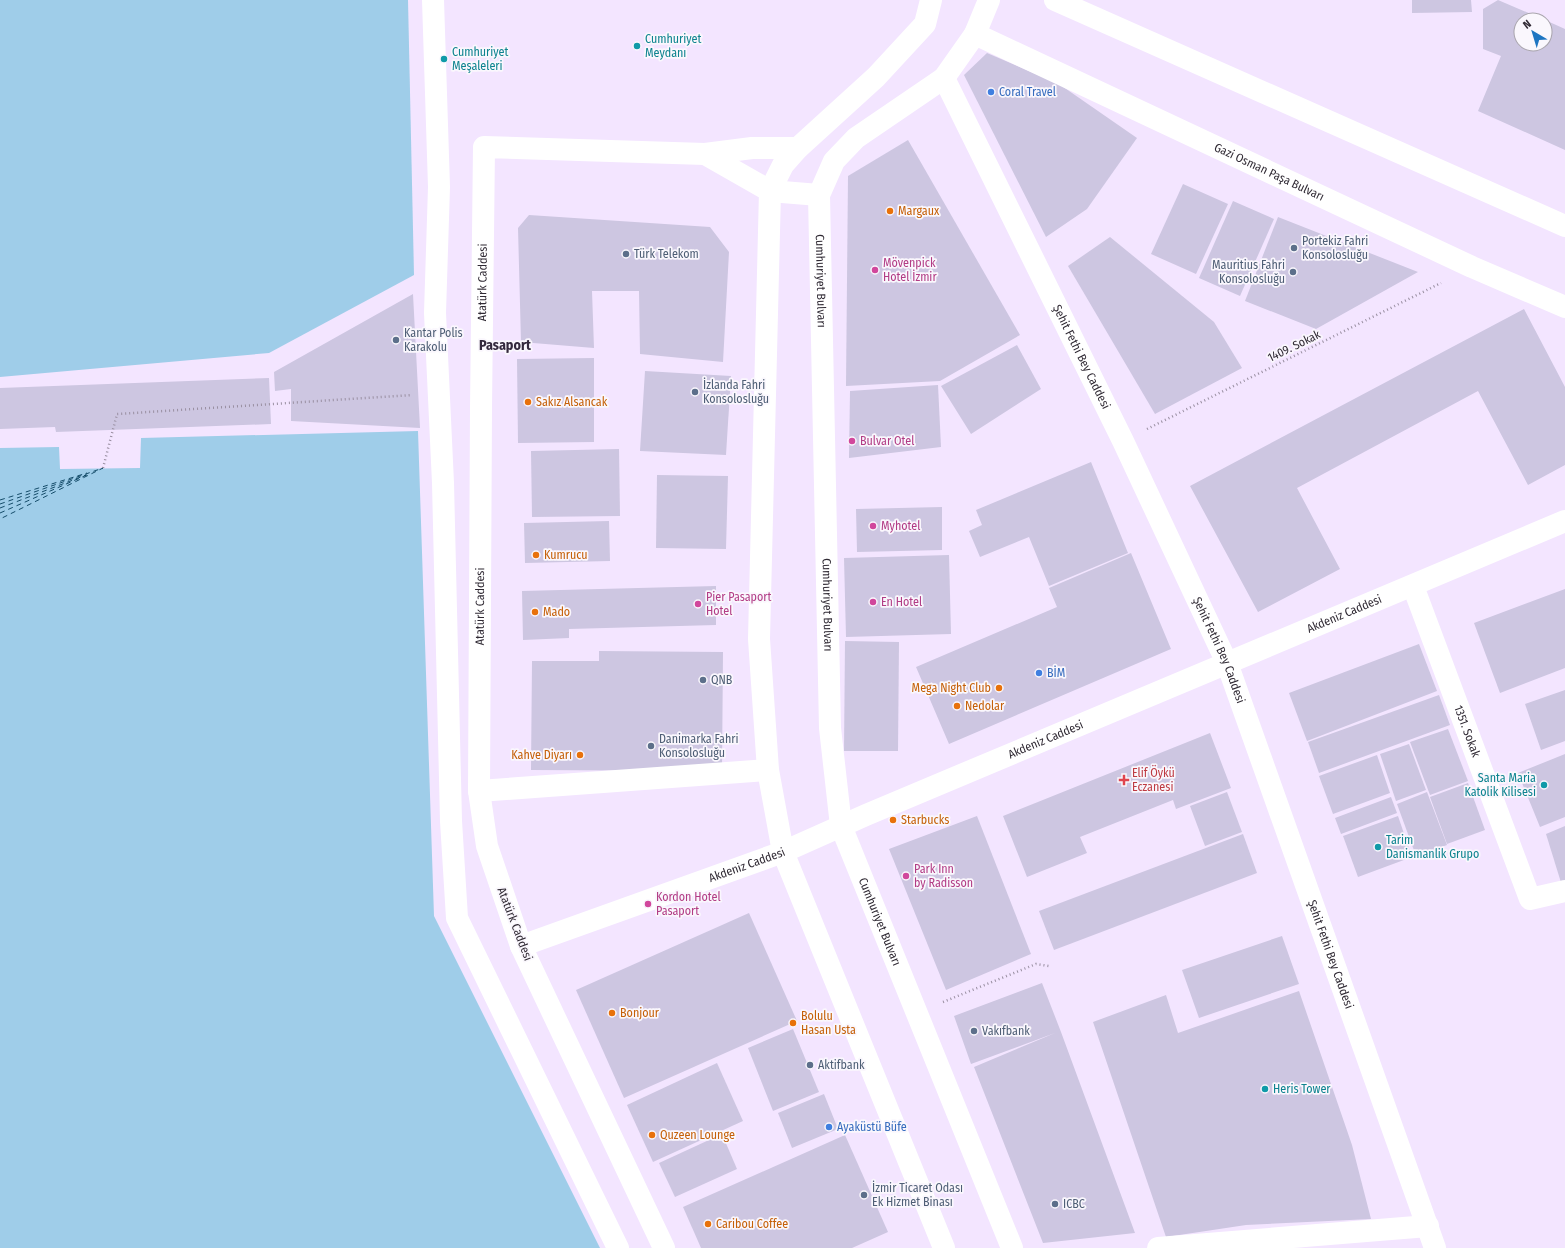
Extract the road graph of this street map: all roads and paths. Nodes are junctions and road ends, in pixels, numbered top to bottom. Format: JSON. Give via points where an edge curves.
{"nodes":[{"id":1,"x":433,"y":0,"type":"edge"},
{"id":2,"x":931,"y":0,"type":"edge"},
{"id":3,"x":989,"y":0,"type":"edge"},
{"id":4,"x":1055,"y":0,"type":"edge"},
{"id":5,"x":975,"y":34,"type":"junction"},
{"id":6,"x":944,"y":78,"type":"junction"},
{"id":7,"x":798,"y":148,"type":"junction"},
{"id":8,"x":705,"y":154,"type":"junction"},
{"id":9,"x":770,"y":191,"type":"junction"},
{"id":10,"x":819,"y":195,"type":"junction"},
{"id":11,"x":1565,"y":226,"type":"edge"},
{"id":12,"x":1472,"y":268,"type":"junction"},
{"id":13,"x":1565,"y":307,"type":"edge"},
{"id":14,"x":439,"y":394,"type":"junction"},
{"id":15,"x":1123,"y":441,"type":"junction"},
{"id":16,"x":103,"y":468,"type":"dead end"},
{"id":17,"x":1565,"y":521,"type":"edge"},
{"id":18,"x":1413,"y":586,"type":"junction"},
{"id":19,"x":1227,"y":663,"type":"junction"},
{"id":20,"x":768,"y":770,"type":"junction"},
{"id":21,"x":479,"y":791,"type":"junction"},
{"id":22,"x":841,"y":826,"type":"junction"},
{"id":23,"x":783,"y":852,"type":"junction"},
{"id":24,"x":1565,"y":891,"type":"edge"},
{"id":25,"x":521,"y":946,"type":"junction"},
{"id":26,"x":1048,"y":966,"type":"dead end"},
{"id":27,"x":937,"y":1004,"type":"dead end"},
{"id":28,"x":1428,"y":1226,"type":"junction"},
{"id":29,"x":618,"y":1248,"type":"edge"},
{"id":30,"x":664,"y":1248,"type":"edge"},
{"id":31,"x":944,"y":1248,"type":"edge"},
{"id":32,"x":1012,"y":1248,"type":"edge"},
{"id":33,"x":1158,"y":1248,"type":"edge"},
{"id":34,"x":1435,"y":1248,"type":"edge"}],
"edges":[{"from":1,"to":14,"type":"street","via":[[439,187],[435,313]]},
{"from":2,"to":7,"type":"street","via":[[925,24],[876,77]]},
{"from":3,"to":5,"type":"street","name":"Cumhuriyet Bulvarı"},
{"from":4,"to":11,"type":"street"},
{"from":5,"to":6,"type":"street","name":"Cumhuriyet Bulvarı"},
{"from":5,"to":12,"type":"street","name":"Gazi Osman Paşa Bulvarı"},
{"from":6,"to":10,"type":"street","name":"Cumhuriyet Bulvarı","via":[[856,138],[834,161]]},
{"from":6,"to":15,"type":"street","name":"Şehit Fethi Bey Caddesi"},
{"from":7,"to":8,"type":"street","name":"Atatürk Caddesi","via":[[752,148]]},
{"from":7,"to":9,"type":"street","via":[[783,165]]},
{"from":8,"to":9,"type":"street","name":"Atatürk Caddesi"},
{"from":8,"to":21,"type":"street","name":"Atatürk Caddesi","via":[[484,147]]},
{"from":9,"to":10,"type":"street"},
{"from":9,"to":20,"type":"street","via":[[759,639]]},
{"from":10,"to":22,"type":"street","name":"Cumhuriyet Bulvarı","via":[[830,728]]},
{"from":12,"to":13,"type":"street","name":"Gazi Osman Paşa Bulvarı"},
{"from":12,"to":15,"type":"path","name":"1409. Sokak"},
{"from":14,"to":16,"type":"path","via":[[117,414]]},
{"from":14,"to":29,"type":"street","via":[[451,821],[457,918]]},
{"from":15,"to":19,"type":"street","name":"Şehit Fethi Bey Caddesi"},
{"from":17,"to":18,"type":"street","name":"Akdeniz Caddesi"},
{"from":18,"to":19,"type":"street","name":"Akdeniz Caddesi"},
{"from":18,"to":24,"type":"street","name":"1351. Sokak","via":[[1530,898]]},
{"from":19,"to":22,"type":"street","name":"Akdeniz Caddesi"},
{"from":19,"to":28,"type":"street","name":"Şehit Fethi Bey Caddesi"},
{"from":20,"to":21,"type":"street"},
{"from":20,"to":23,"type":"street"},
{"from":21,"to":25,"type":"street","name":"Atatürk Caddesi","via":[[487,846]]},
{"from":22,"to":23,"type":"street","name":"Akdeniz Caddesi"},
{"from":22,"to":32,"type":"street","name":"Cumhuriyet Bulvarı"},
{"from":23,"to":25,"type":"street","name":"Akdeniz Caddesi"},
{"from":23,"to":31,"type":"street"},
{"from":25,"to":30,"type":"street","name":"Atatürk Caddesi"},
{"from":26,"to":27,"type":"path","via":[[1036,964]]},
{"from":28,"to":33,"type":"street"},
{"from":28,"to":34,"type":"street","name":"Şehit Fethi Bey Caddesi"}]}
